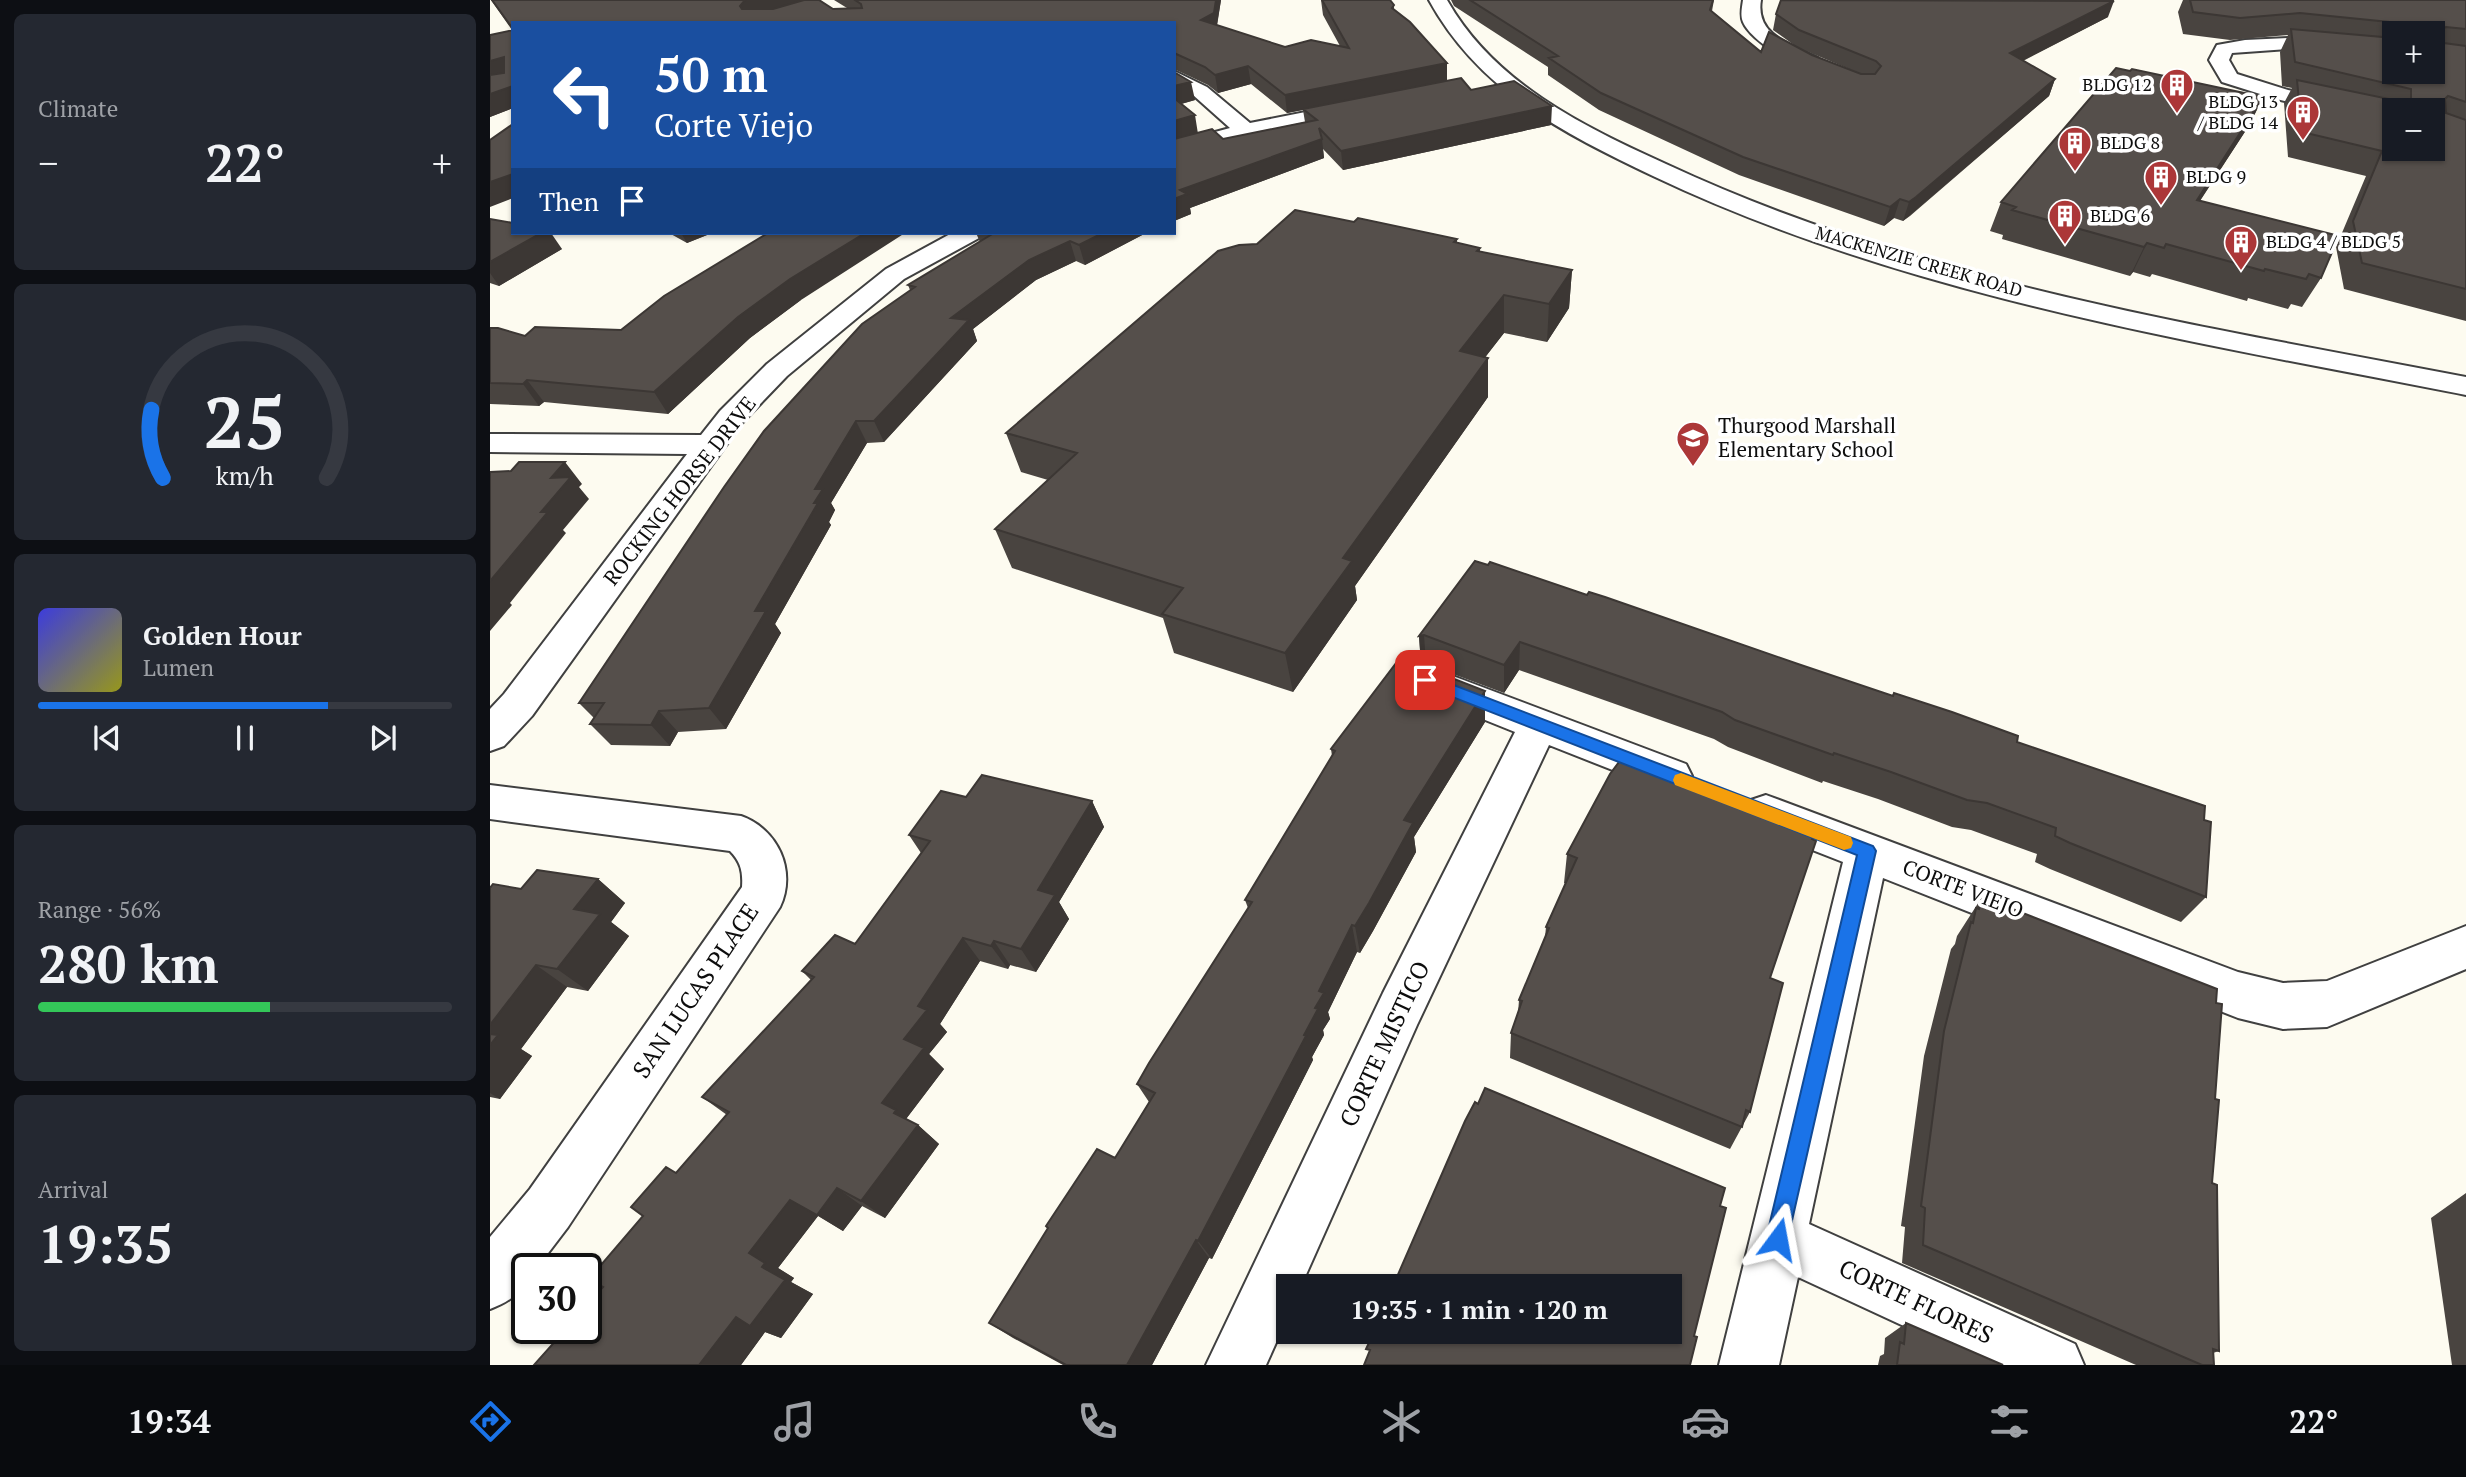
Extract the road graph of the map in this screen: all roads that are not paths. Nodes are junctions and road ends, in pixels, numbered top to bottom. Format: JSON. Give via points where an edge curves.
{"nodes":[{"id":1,"x":1438,"y":0,"type":"edge"},
{"id":2,"x":1752,"y":0,"type":"edge"},
{"id":3,"x":2382,"y":53,"type":"edge"},
{"id":4,"x":1827,"y":69,"type":"edge"},
{"id":5,"x":1176,"y":78,"type":"edge"},
{"id":6,"x":1378,"y":104,"type":"edge"},
{"id":7,"x":2382,"y":116,"type":"edge"},
{"id":8,"x":1246,"y":130,"type":"junction"},
{"id":9,"x":1176,"y":149,"type":"edge"},
{"id":10,"x":966,"y":235,"type":"edge"},
{"id":11,"x":2466,"y":386,"type":"edge"},
{"id":12,"x":490,"y":443,"type":"edge"},
{"id":13,"x":711,"y":445,"type":"junction"},
{"id":14,"x":1425,"y":680,"type":"edge"},
{"id":15,"x":1538,"y":726,"type":"junction"},
{"id":16,"x":490,"y":735,"type":"edge"},
{"id":17,"x":490,"y":802,"type":"edge"},
{"id":18,"x":1867,"y":851,"type":"junction"},
{"id":19,"x":2466,"y":947,"type":"edge"},
{"id":20,"x":1778,"y":1239,"type":"junction"},
{"id":21,"x":490,"y":1280,"type":"edge"},
{"id":22,"x":1236,"y":1365,"type":"edge"},
{"id":23,"x":1749,"y":1365,"type":"edge"},
{"id":24,"x":2054,"y":1365,"type":"edge"}],
"edges":[{"from":1,"to":11,"type":"street","name":"MACKENZIE CREEK ROAD","via":[[1490,82],[1700,190],[1937,271],[2107,313]]},
{"from":2,"to":4,"type":"street","via":[[1750,20],[1762,34]]},
{"from":3,"to":7,"type":"street","via":[[2249,43],[2224,49],[2219,60],[2229,78]]},
{"from":5,"to":8,"type":"street","via":[[1200,91]]},
{"from":6,"to":8,"type":"street"},
{"from":8,"to":9,"type":"street"},
{"from":10,"to":13,"type":"street","name":"ROCKING HORSE DRIVE","via":[[895,274],[807,345],[731,417]]},
{"from":12,"to":13,"type":"street"},
{"from":13,"to":16,"type":"street","name":"ROCKING HORSE DRIVE","via":[[518,705]]},
{"from":14,"to":15,"type":"street","name":"CORTE VIEJO"},
{"from":15,"to":18,"type":"street","name":"CORTE VIEJO"},
{"from":15,"to":22,"type":"street","name":"CORTE MISTICO","via":[[1400,1009]]},
{"from":17,"to":21,"type":"street","name":"SAN LUCAS PLACE","via":[[741,834],[761,857],[766,878],[764,893],[549,1208]]},
{"from":18,"to":19,"type":"street","name":"CORTE VIEJO","via":[[2238,995],[2283,1006],[2327,1004]]},
{"from":18,"to":20,"type":"street"},
{"from":20,"to":23,"type":"street"},
{"from":20,"to":24,"type":"street","name":"CORTE FLORES"}]}
